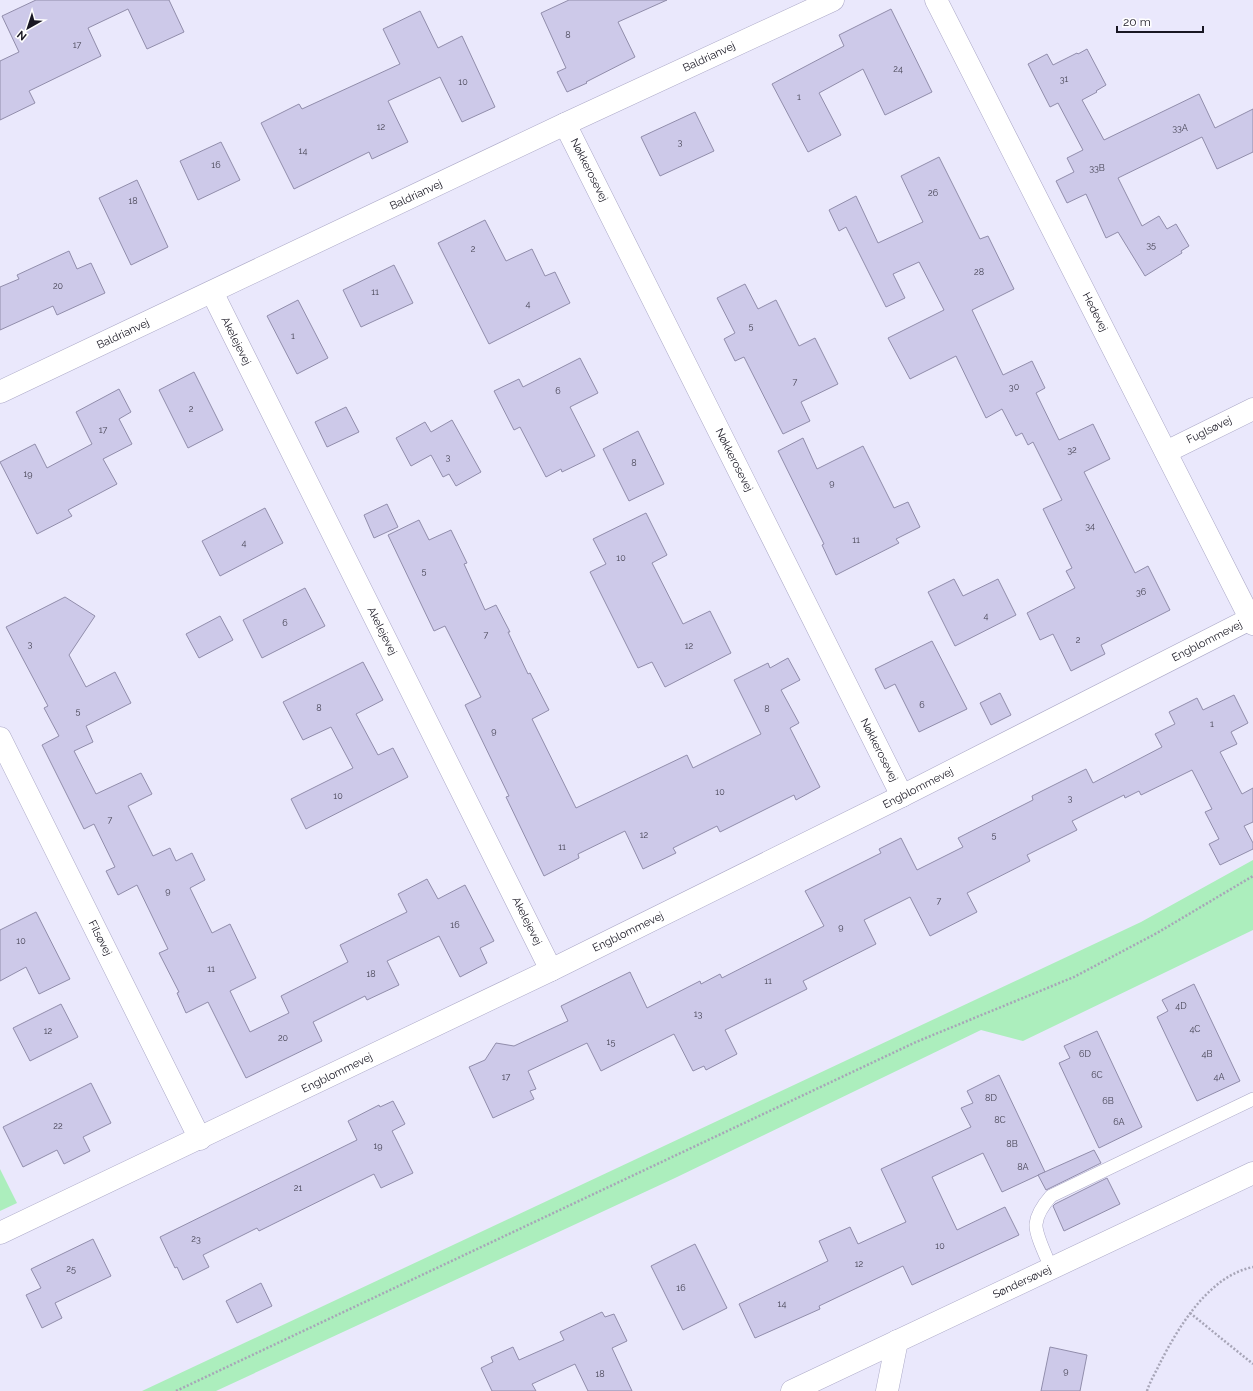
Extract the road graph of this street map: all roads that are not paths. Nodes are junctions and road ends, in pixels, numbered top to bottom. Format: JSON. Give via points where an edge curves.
{"nodes":[{"id":1,"x":833,"y":0,"type":"edge"},
{"id":2,"x":936,"y":0,"type":"edge"},
{"id":3,"x":566,"y":124,"type":"junction"},
{"id":4,"x":212,"y":292,"type":"junction"},
{"id":5,"x":0,"y":392,"type":"edge"},
{"id":6,"x":1253,"y":409,"type":"edge"},
{"id":7,"x":1166,"y":452,"type":"junction"},
{"id":8,"x":1252,"y":621,"type":"edge"},
{"id":9,"x":0,"y":738,"type":"edge"},
{"id":10,"x":902,"y":796,"type":"junction"},
{"id":11,"x":552,"y":970,"type":"junction"},
{"id":12,"x":1253,"y":1099,"type":"edge"},
{"id":13,"x":200,"y":1139,"type":"junction"},
{"id":14,"x":1253,"y":1173,"type":"edge"},
{"id":15,"x":0,"y":1233,"type":"edge"},
{"id":16,"x":1051,"y":1268,"type":"junction"},
{"id":17,"x":897,"y":1342,"type":"junction"},
{"id":18,"x":792,"y":1391,"type":"edge"},
{"id":19,"x":886,"y":1391,"type":"edge"}],
"edges":[{"from":1,"to":3,"type":"street","name":"Baldrianvej"},
{"from":2,"to":7,"type":"street","name":"Hedevej"},
{"from":3,"to":4,"type":"street","name":"Baldrianvej"},
{"from":3,"to":10,"type":"street","name":"Nøkkerosevej"},
{"from":4,"to":5,"type":"street","name":"Baldrianvej"},
{"from":4,"to":11,"type":"street","name":"Akelejevej"},
{"from":6,"to":7,"type":"street","name":"Fuglsøvej"},
{"from":7,"to":8,"type":"street","name":"Hedevej"},
{"from":8,"to":10,"type":"street","name":"Engblommevej"},
{"from":9,"to":13,"type":"street","name":"Filsøvej"},
{"from":10,"to":11,"type":"street","name":"Engblommevej"},
{"from":11,"to":13,"type":"street","name":"Engblommevej"},
{"from":12,"to":16,"type":"lane","via":[[1051,1196],[1040,1211],[1036,1224]]},
{"from":13,"to":15,"type":"street","name":"Engblommevej"},
{"from":14,"to":16,"type":"street","name":"Søndersøvej"},
{"from":16,"to":17,"type":"street","name":"Søndersøvej"},
{"from":17,"to":18,"type":"street","name":"Søndersøvej"},
{"from":17,"to":19,"type":"street"}]}
